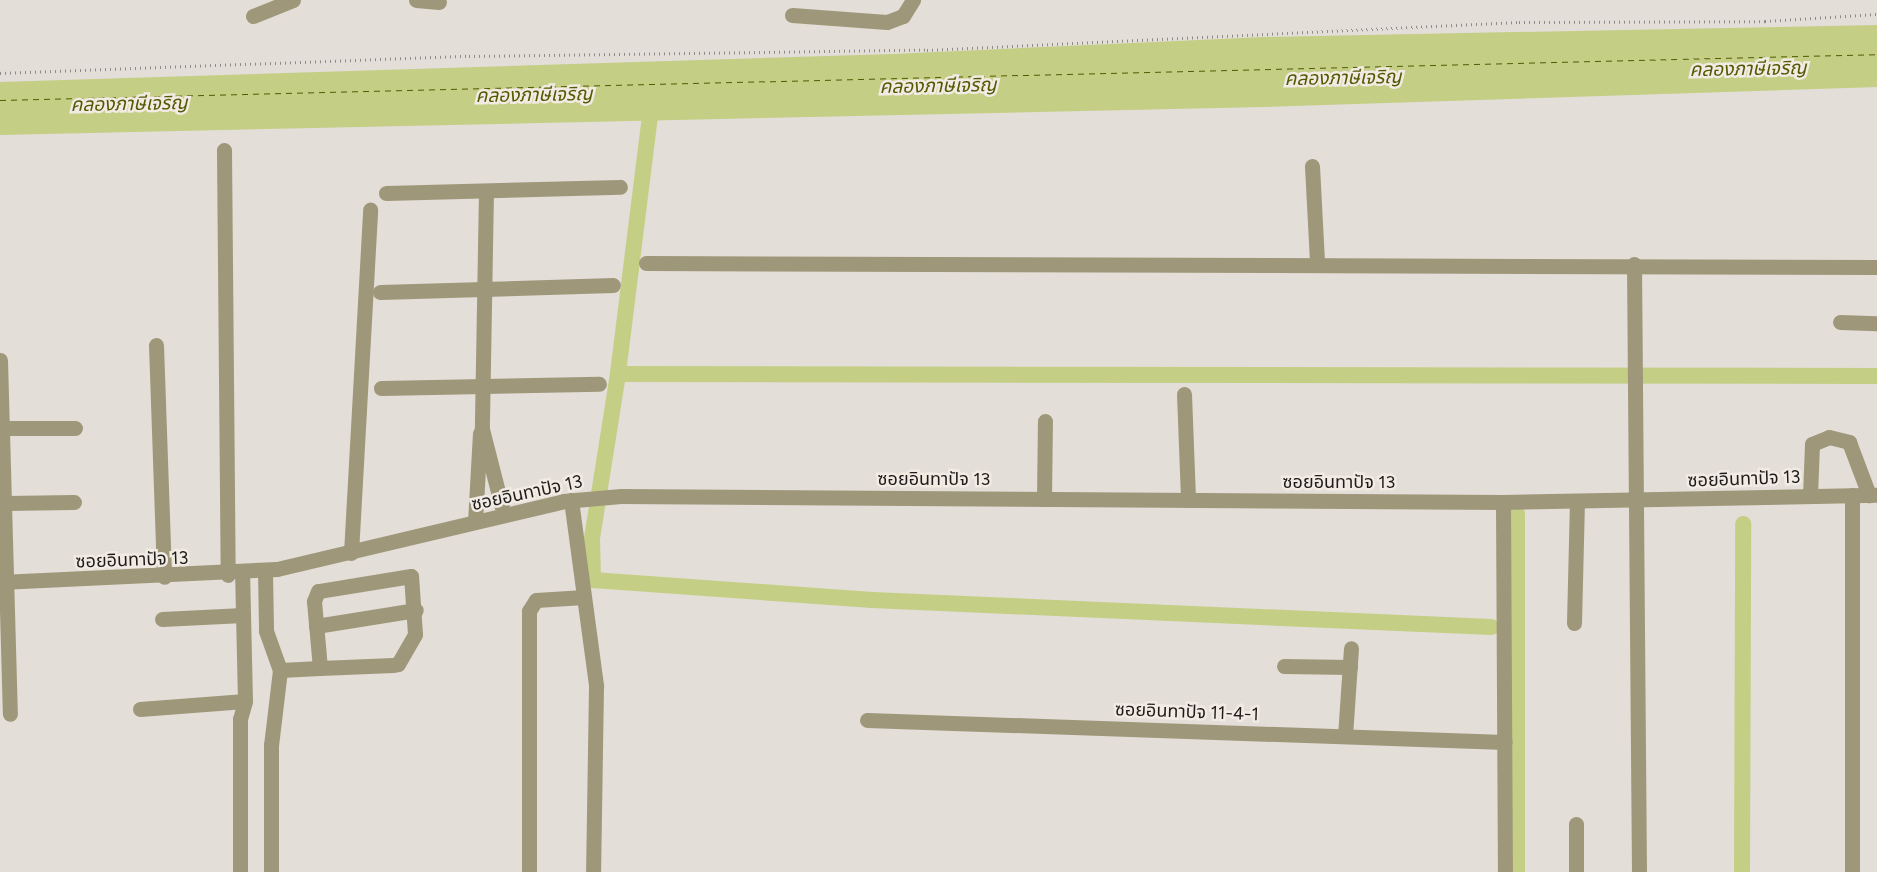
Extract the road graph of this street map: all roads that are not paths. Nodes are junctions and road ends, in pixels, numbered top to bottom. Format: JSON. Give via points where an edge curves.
{"nodes":[{"id":1,"x":293,"y":0,"type":"edge"},
{"id":2,"x":416,"y":0,"type":"edge"},
{"id":3,"x":913,"y":0,"type":"edge"},
{"id":4,"x":439,"y":2,"type":"dead end"},
{"id":5,"x":253,"y":16,"type":"dead end"},
{"id":6,"x":792,"y":16,"type":"dead end"},
{"id":7,"x":224,"y":150,"type":"dead end"},
{"id":8,"x":1312,"y":166,"type":"dead end"},
{"id":9,"x":620,"y":187,"type":"dead end"},
{"id":10,"x":486,"y":191,"type":"junction"},
{"id":11,"x":386,"y":193,"type":"dead end"},
{"id":12,"x":370,"y":210,"type":"dead end"},
{"id":13,"x":646,"y":263,"type":"dead end"},
{"id":14,"x":1317,"y":264,"type":"junction"},
{"id":15,"x":1634,"y":264,"type":"junction"},
{"id":16,"x":1877,"y":267,"type":"edge"},
{"id":17,"x":613,"y":285,"type":"dead end"},
{"id":18,"x":484,"y":288,"type":"junction"},
{"id":19,"x":380,"y":292,"type":"dead end"},
{"id":20,"x":1840,"y":322,"type":"dead end"},
{"id":21,"x":1877,"y":322,"type":"edge"},
{"id":22,"x":156,"y":345,"type":"dead end"},
{"id":23,"x":0,"y":360,"type":"edge"},
{"id":24,"x":599,"y":384,"type":"dead end"},
{"id":25,"x":481,"y":387,"type":"junction"},
{"id":26,"x":381,"y":388,"type":"dead end"},
{"id":27,"x":1184,"y":394,"type":"dead end"},
{"id":28,"x":1045,"y":421,"type":"dead end"},
{"id":29,"x":2,"y":428,"type":"junction"},
{"id":30,"x":76,"y":428,"type":"dead end"},
{"id":31,"x":482,"y":429,"type":"junction"},
{"id":32,"x":1852,"y":495,"type":"junction"},
{"id":33,"x":1873,"y":495,"type":"edge"},
{"id":34,"x":1810,"y":496,"type":"junction"},
{"id":35,"x":579,"y":499,"type":"junction"},
{"id":36,"x":1044,"y":499,"type":"junction"},
{"id":37,"x":1188,"y":500,"type":"junction"},
{"id":38,"x":1577,"y":501,"type":"junction"},
{"id":39,"x":1638,"y":501,"type":"junction"},
{"id":40,"x":74,"y":502,"type":"dead end"},
{"id":41,"x":1503,"y":502,"type":"junction"},
{"id":42,"x":6,"y":504,"type":"junction"},
{"id":43,"x":504,"y":516,"type":"junction"},
{"id":44,"x":475,"y":522,"type":"junction"},
{"id":45,"x":351,"y":553,"type":"junction"},
{"id":46,"x":265,"y":571,"type":"junction"},
{"id":47,"x":235,"y":574,"type":"junction"},
{"id":48,"x":164,"y":578,"type":"junction"},
{"id":49,"x":3,"y":582,"type":"edge"},
{"id":50,"x":584,"y":597,"type":"junction"},
{"id":51,"x":416,"y":610,"type":"junction"},
{"id":52,"x":244,"y":615,"type":"junction"},
{"id":53,"x":162,"y":619,"type":"dead end"},
{"id":54,"x":1574,"y":622,"type":"dead end"},
{"id":55,"x":316,"y":626,"type":"junction"},
{"id":56,"x":1351,"y":648,"type":"dead end"},
{"id":57,"x":1284,"y":666,"type":"dead end"},
{"id":58,"x":1350,"y":667,"type":"junction"},
{"id":59,"x":320,"y":668,"type":"junction"},
{"id":60,"x":280,"y":670,"type":"junction"},
{"id":61,"x":245,"y":701,"type":"junction"},
{"id":62,"x":140,"y":709,"type":"dead end"},
{"id":63,"x":10,"y":714,"type":"dead end"},
{"id":64,"x":867,"y":720,"type":"dead end"},
{"id":65,"x":1345,"y":736,"type":"junction"},
{"id":66,"x":1505,"y":742,"type":"junction"},
{"id":67,"x":1576,"y":824,"type":"dead end"},
{"id":68,"x":240,"y":872,"type":"edge"},
{"id":69,"x":271,"y":872,"type":"edge"},
{"id":70,"x":529,"y":872,"type":"edge"},
{"id":71,"x":593,"y":872,"type":"edge"},
{"id":72,"x":1506,"y":872,"type":"edge"},
{"id":73,"x":1576,"y":872,"type":"edge"},
{"id":74,"x":1639,"y":872,"type":"edge"},
{"id":75,"x":1852,"y":872,"type":"edge"}],
"edges":[{"from":1,"to":5,"type":"street"},
{"from":2,"to":4,"type":"street"},
{"from":3,"to":6,"type":"street","via":[[902,16],[887,22]]},
{"from":7,"to":47,"type":"street"},
{"from":8,"to":14,"type":"street"},
{"from":9,"to":10,"type":"street"},
{"from":10,"to":11,"type":"street"},
{"from":10,"to":18,"type":"street"},
{"from":12,"to":45,"type":"street"},
{"from":13,"to":14,"type":"street"},
{"from":14,"to":15,"type":"street"},
{"from":15,"to":16,"type":"street"},
{"from":15,"to":39,"type":"street"},
{"from":17,"to":18,"type":"street"},
{"from":18,"to":19,"type":"street"},
{"from":18,"to":25,"type":"street"},
{"from":20,"to":21,"type":"street"},
{"from":22,"to":48,"type":"street"},
{"from":23,"to":29,"type":"street"},
{"from":24,"to":25,"type":"street"},
{"from":25,"to":26,"type":"street"},
{"from":25,"to":31,"type":"street"},
{"from":27,"to":37,"type":"street"},
{"from":28,"to":36,"type":"street"},
{"from":29,"to":30,"type":"street"},
{"from":29,"to":42,"type":"street"},
{"from":31,"to":43,"type":"street"},
{"from":31,"to":44,"type":"street","via":[[477,444]]},
{"from":32,"to":33,"type":"street","name":"ซอยอินทาปัจ 13"},
{"from":32,"to":34,"type":"street","name":"ซอยอินทาปัจ 13"},
{"from":32,"to":75,"type":"street"},
{"from":33,"to":34,"type":"street","via":[[1849,442],[1829,437],[1812,444]]},
{"from":34,"to":39,"type":"street","name":"ซอยอินทาปัจ 13"},
{"from":35,"to":36,"type":"street","name":"ซอยอินทาปัจ 13"},
{"from":35,"to":43,"type":"street","name":"ซอยอินทาปัจ 13"},
{"from":35,"to":50,"type":"street"},
{"from":36,"to":37,"type":"street","name":"ซอยอินทาปัจ 13"},
{"from":37,"to":41,"type":"street","name":"ซอยอินทาปัจ 13"},
{"from":38,"to":39,"type":"street","name":"ซอยอินทาปัจ 13"},
{"from":38,"to":41,"type":"street","name":"ซอยอินทาปัจ 13"},
{"from":38,"to":54,"type":"street"},
{"from":39,"to":74,"type":"street"},
{"from":40,"to":42,"type":"street"},
{"from":41,"to":66,"type":"street"},
{"from":42,"to":49,"type":"street"},
{"from":43,"to":44,"type":"street","name":"ซอยอินทาปัจ 13"},
{"from":44,"to":45,"type":"street","name":"ซอยอินทาปัจ 13"},
{"from":45,"to":46,"type":"street","name":"ซอยอินทาปัจ 13"},
{"from":46,"to":47,"type":"street","name":"ซอยอินทาปัจ 13"},
{"from":46,"to":60,"type":"street","via":[[266,631]]},
{"from":47,"to":48,"type":"street","name":"ซอยอินทาปัจ 13"},
{"from":47,"to":52,"type":"street"},
{"from":48,"to":49,"type":"street","name":"ซอยอินทาปัจ 13"},
{"from":49,"to":63,"type":"street"},
{"from":50,"to":70,"type":"street","via":[[536,600],[529,611]]},
{"from":50,"to":71,"type":"street","via":[[596,686]]},
{"from":51,"to":55,"type":"street"},
{"from":51,"to":55,"type":"street","via":[[409,575],[322,588],[314,601]]},
{"from":51,"to":59,"type":"street","via":[[415,634],[398,664]]},
{"from":52,"to":53,"type":"street"},
{"from":52,"to":61,"type":"street"},
{"from":55,"to":59,"type":"street"},
{"from":56,"to":58,"type":"street"},
{"from":57,"to":58,"type":"street"},
{"from":58,"to":65,"type":"street"},
{"from":59,"to":60,"type":"street"},
{"from":60,"to":69,"type":"street","via":[[271,745]]},
{"from":61,"to":62,"type":"street"},
{"from":61,"to":68,"type":"street","via":[[240,719]]},
{"from":64,"to":65,"type":"street","name":"ซอยอินทาปัจ 11-4-1"},
{"from":65,"to":66,"type":"street","name":"ซอยอินทาปัจ 11-4-1"},
{"from":66,"to":72,"type":"street"},
{"from":67,"to":73,"type":"street"}]}
